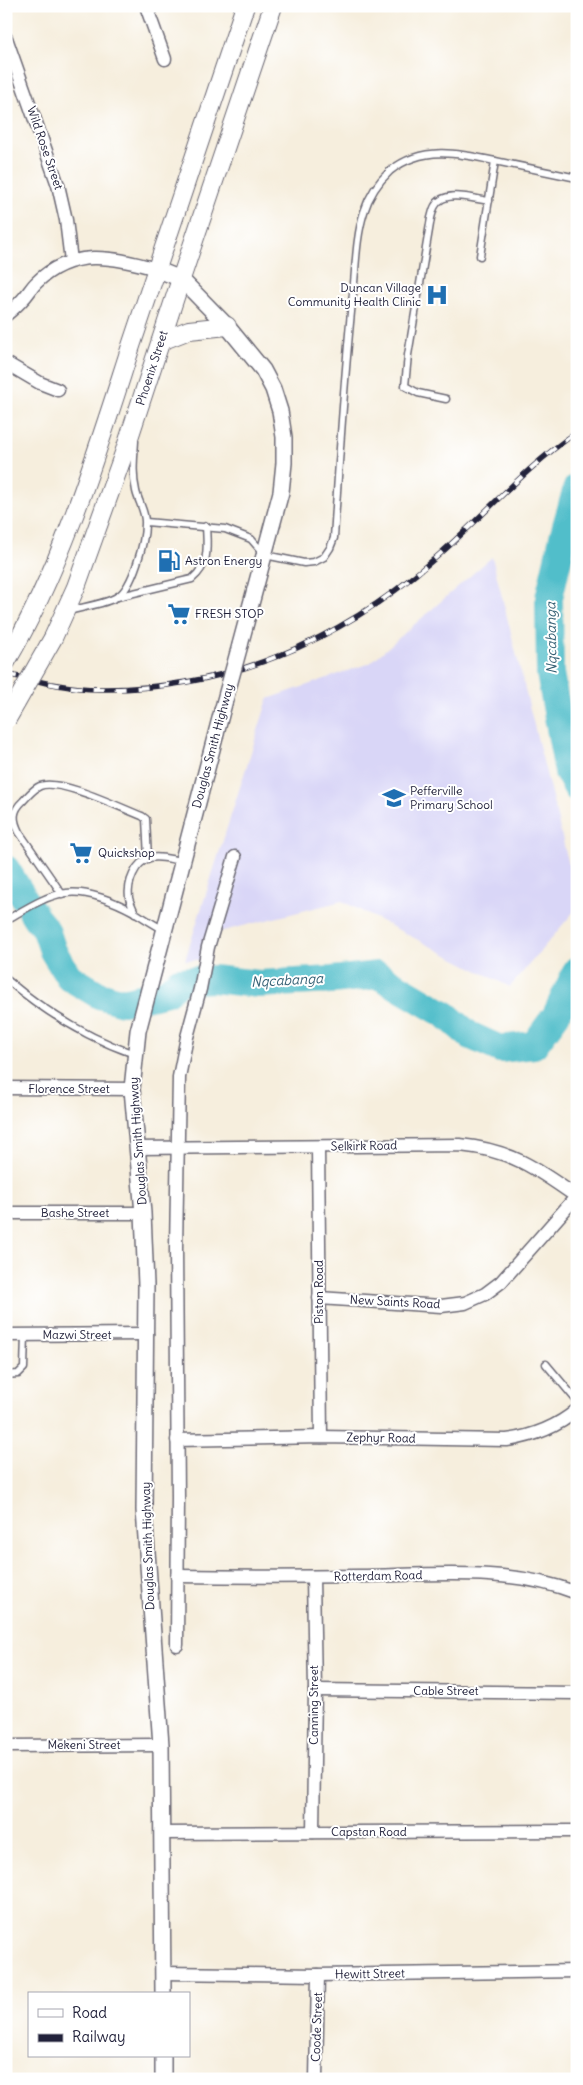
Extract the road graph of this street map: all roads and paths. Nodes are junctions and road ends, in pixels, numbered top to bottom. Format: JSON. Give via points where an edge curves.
{"nodes":[{"id":1,"x":146,"y":6,"type":"edge"},
{"id":2,"x":245,"y":6,"type":"edge"},
{"id":3,"x":274,"y":6,"type":"edge"},
{"id":4,"x":6,"y":38,"type":"edge"},
{"id":5,"x":165,"y":59,"type":"dead end"},
{"id":6,"x":495,"y":161,"type":"junction"},
{"id":7,"x":577,"y":178,"type":"edge"},
{"id":8,"x":489,"y":201,"type":"junction"},
{"id":9,"x":480,"y":256,"type":"dead end"},
{"id":10,"x":70,"y":261,"type":"junction"},
{"id":11,"x":156,"y":269,"type":"junction"},
{"id":12,"x":181,"y":279,"type":"junction"},
{"id":13,"x":6,"y":315,"type":"edge"},
{"id":14,"x":227,"y":326,"type":"junction"},
{"id":15,"x":161,"y":341,"type":"junction"},
{"id":16,"x":6,"y":363,"type":"edge"},
{"id":17,"x":58,"y":390,"type":"dead end"},
{"id":18,"x":446,"y":399,"type":"dead end"},
{"id":19,"x":137,"y":415,"type":"junction"},
{"id":20,"x":146,"y":522,"type":"junction"},
{"id":21,"x":206,"y":526,"type":"junction"},
{"id":22,"x":265,"y":555,"type":"junction"},
{"id":23,"x":117,"y":597,"type":"junction"},
{"id":24,"x":64,"y":613,"type":"junction"},
{"id":25,"x":6,"y":662,"type":"edge"},
{"id":26,"x":7,"y":719,"type":"edge"},
{"id":27,"x":235,"y":857,"type":"dead end"},
{"id":28,"x":148,"y":858,"type":"junction"},
{"id":29,"x":182,"y":861,"type":"junction"},
{"id":30,"x":59,"y":895,"type":"junction"},
{"id":31,"x":135,"y":912,"type":"junction"},
{"id":32,"x":9,"y":919,"type":"edge"},
{"id":33,"x":164,"y":930,"type":"junction"},
{"id":34,"x":6,"y":979,"type":"edge"},
{"id":35,"x":134,"y":1054,"type":"junction"},
{"id":36,"x":6,"y":1088,"type":"edge"},
{"id":37,"x":132,"y":1089,"type":"junction"},
{"id":38,"x":318,"y":1147,"type":"junction"},
{"id":39,"x":137,"y":1148,"type":"junction"},
{"id":40,"x":177,"y":1149,"type":"junction"},
{"id":41,"x":576,"y":1197,"type":"edge"},
{"id":42,"x":6,"y":1213,"type":"edge"},
{"id":43,"x":143,"y":1214,"type":"junction"},
{"id":44,"x":319,"y":1298,"type":"junction"},
{"id":45,"x":147,"y":1334,"type":"junction"},
{"id":46,"x":6,"y":1335,"type":"edge"},
{"id":47,"x":26,"y":1335,"type":"junction"},
{"id":48,"x":546,"y":1364,"type":"dead end"},
{"id":49,"x":6,"y":1375,"type":"edge"},
{"id":50,"x":577,"y":1401,"type":"edge"},
{"id":51,"x":577,"y":1410,"type":"edge"},
{"id":52,"x":320,"y":1437,"type":"junction"},
{"id":53,"x":177,"y":1440,"type":"junction"},
{"id":54,"x":177,"y":1576,"type":"junction"},
{"id":55,"x":313,"y":1577,"type":"junction"},
{"id":56,"x":577,"y":1593,"type":"edge"},
{"id":57,"x":177,"y":1645,"type":"dead end"},
{"id":58,"x":314,"y":1690,"type":"junction"},
{"id":59,"x":577,"y":1693,"type":"edge"},
{"id":60,"x":161,"y":1745,"type":"junction"},
{"id":61,"x":6,"y":1746,"type":"edge"},
{"id":62,"x":577,"y":1831,"type":"edge"},
{"id":63,"x":312,"y":1832,"type":"junction"},
{"id":64,"x":162,"y":1833,"type":"junction"},
{"id":65,"x":577,"y":1970,"type":"edge"},
{"id":66,"x":162,"y":1973,"type":"junction"},
{"id":67,"x":318,"y":1975,"type":"junction"},
{"id":68,"x":162,"y":1992,"type":"edge"},
{"id":69,"x":163,"y":2058,"type":"edge"},
{"id":70,"x":163,"y":2079,"type":"edge"},
{"id":71,"x":316,"y":2079,"type":"edge"}],
"edges":[{"from":1,"to":5,"type":"street"},
{"from":2,"to":11,"type":"main road"},
{"from":3,"to":12,"type":"main road","name":"Phoenix Street"},
{"from":4,"to":10,"type":"street","name":"Wild Rose Street","via":[[58,185]]},
{"from":6,"to":7,"type":"lane"},
{"from":6,"to":8,"type":"lane"},
{"from":6,"to":22,"type":"lane","via":[[454,153],[422,155],[406,160],[390,171],[370,196],[360,230],[334,538],[324,557],[314,562]]},
{"from":8,"to":9,"type":"lane"},
{"from":8,"to":18,"type":"lane","via":[[447,197],[435,206],[431,218],[405,386],[418,393]]},
{"from":10,"to":11,"type":"street","via":[[109,257]]},
{"from":10,"to":13,"type":"street","via":[[35,284]]},
{"from":11,"to":12,"type":"street","name":"Douglas Smith Highway"},
{"from":11,"to":25,"type":"main road","via":[[70,525],[30,621]]},
{"from":12,"to":14,"type":"street","name":"Douglas Smith Highway"},
{"from":12,"to":15,"type":"main road","name":"Phoenix Street"},
{"from":14,"to":15,"type":"main road","via":[[189,330]]},
{"from":14,"to":22,"type":"street","name":"Douglas Smith Highway","via":[[263,370],[280,411],[284,463]]},
{"from":15,"to":19,"type":"main road","name":"Phoenix Street"},
{"from":16,"to":17,"type":"street"},
{"from":19,"to":20,"type":"lane","via":[[133,474]]},
{"from":19,"to":24,"type":"main road","name":"Phoenix Street"},
{"from":20,"to":21,"type":"lane"},
{"from":20,"to":23,"type":"lane","via":[[132,575]]},
{"from":21,"to":22,"type":"lane","via":[[251,539]]},
{"from":21,"to":23,"type":"lane","via":[[207,558],[199,574],[192,579]]},
{"from":22,"to":29,"type":"street","name":"Douglas Smith Highway","bridge":true},
{"from":23,"to":24,"type":"lane"},
{"from":24,"to":26,"type":"main road","name":"Phoenix Street","bridge":true},
{"from":27,"to":40,"type":"street","via":[[208,946],[179,1077]]},
{"from":28,"to":29,"type":"lane"},
{"from":28,"to":30,"type":"lane","via":[[146,819],[142,816],[68,788],[52,784],[40,786],[18,806],[14,821]]},
{"from":28,"to":31,"type":"lane","via":[[136,869],[132,879],[129,898]]},
{"from":29,"to":33,"type":"street","name":"Douglas Smith Highway"},
{"from":30,"to":31,"type":"lane","via":[[90,895]]},
{"from":30,"to":32,"type":"lane"},
{"from":31,"to":33,"type":"lane"},
{"from":33,"to":35,"type":"street","name":"Douglas Smith Highway"},
{"from":34,"to":35,"type":"lane","via":[[65,1023],[102,1043]]},
{"from":35,"to":37,"type":"street","name":"Douglas Smith Highway"},
{"from":36,"to":37,"type":"street","name":"Florence Street"},
{"from":37,"to":39,"type":"street","name":"Douglas Smith Highway"},
{"from":38,"to":40,"type":"street","name":"Selkirk Road"},
{"from":38,"to":41,"type":"street","name":"Selkirk Road","via":[[478,1147],[515,1157]]},
{"from":38,"to":44,"type":"street","name":"Piston Road"},
{"from":39,"to":40,"type":"street","name":"Selkirk Road"},
{"from":39,"to":43,"type":"street","name":"Douglas Smith Highway"},
{"from":40,"to":53,"type":"street"},
{"from":41,"to":44,"type":"street","name":"New Saints Road","via":[[501,1282],[485,1294],[465,1302],[432,1305]]},
{"from":42,"to":43,"type":"street","name":"Bashe Street"},
{"from":43,"to":45,"type":"street","name":"Douglas Smith Highway"},
{"from":44,"to":52,"type":"street","name":"Piston Road"},
{"from":45,"to":47,"type":"street","name":"Mazwi Street"},
{"from":45,"to":60,"type":"street","name":"Douglas Smith Highway","via":[[144,1510]]},
{"from":46,"to":47,"type":"street","name":"Mazwi Street"},
{"from":47,"to":49,"type":"lane","via":[[24,1368],[18,1374]]},
{"from":48,"to":50,"type":"lane"},
{"from":51,"to":52,"type":"street","name":"Zephyr Road","via":[[550,1428],[529,1437],[508,1440]]},
{"from":52,"to":53,"type":"street","name":"Zephyr Road"},
{"from":53,"to":54,"type":"street"},
{"from":54,"to":55,"type":"street","name":"Rotterdam Road"},
{"from":54,"to":57,"type":"street"},
{"from":55,"to":56,"type":"street","name":"Rotterdam Road","via":[[489,1576],[528,1580]]},
{"from":55,"to":58,"type":"street","name":"Canning Street"},
{"from":58,"to":59,"type":"street","name":"Cable Street"},
{"from":58,"to":63,"type":"street","name":"Canning Street"},
{"from":60,"to":61,"type":"street","name":"Mekeni Street"},
{"from":60,"to":64,"type":"street","name":"Douglas Smith Highway"},
{"from":62,"to":63,"type":"street","name":"Capstan Road"},
{"from":63,"to":64,"type":"street","name":"Capstan Road"},
{"from":64,"to":66,"type":"street","name":"Douglas Smith Highway"},
{"from":65,"to":67,"type":"street","name":"Hewitt Street"},
{"from":66,"to":67,"type":"street","name":"Hewitt Street"},
{"from":66,"to":68,"type":"street","name":"Douglas Smith Highway"},
{"from":67,"to":71,"type":"street","name":"Coode Street"},
{"from":69,"to":70,"type":"street"}]}
